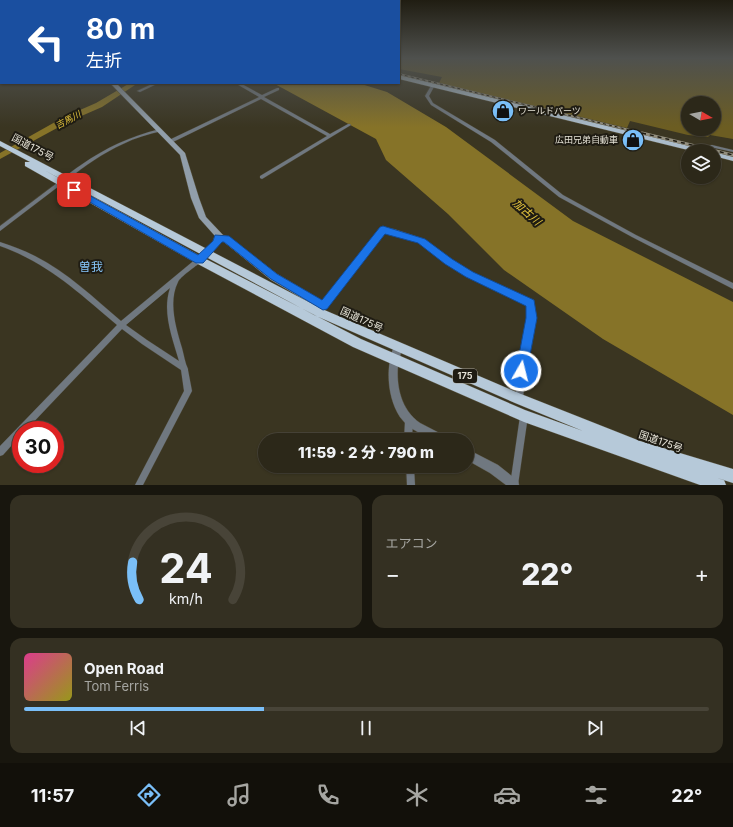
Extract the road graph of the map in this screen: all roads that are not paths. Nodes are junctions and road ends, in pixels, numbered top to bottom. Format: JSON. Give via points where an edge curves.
{"nodes":[{"id":1,"x":419,"y":82,"type":"edge"},
{"id":2,"x":114,"y":84,"type":"edge"},
{"id":3,"x":155,"y":84,"type":"edge"},
{"id":4,"x":239,"y":84,"type":"edge"},
{"id":5,"x":433,"y":85,"type":"junction"},
{"id":6,"x":278,"y":89,"type":"dead end"},
{"id":7,"x":139,"y":91,"type":"dead end"},
{"id":8,"x":262,"y":97,"type":"junction"},
{"id":9,"x":350,"y":125,"type":"dead end"},
{"id":10,"x":160,"y":130,"type":"junction"},
{"id":11,"x":330,"y":136,"type":"junction"},
{"id":12,"x":171,"y":141,"type":"junction"},
{"id":13,"x":0,"y":143,"type":"edge"},
{"id":14,"x":681,"y":146,"type":"edge"},
{"id":15,"x":721,"y":148,"type":"edge"},
{"id":16,"x":0,"y":149,"type":"edge"},
{"id":17,"x":733,"y":151,"type":"edge"},
{"id":18,"x":721,"y":156,"type":"edge"},
{"id":19,"x":733,"y":159,"type":"edge"},
{"id":20,"x":42,"y":169,"type":"junction"},
{"id":21,"x":262,"y":177,"type":"dead end"},
{"id":22,"x":63,"y":180,"type":"junction"},
{"id":23,"x":0,"y":229,"type":"edge"},
{"id":24,"x":219,"y":238,"type":"junction"},
{"id":25,"x":0,"y":244,"type":"edge"},
{"id":26,"x":203,"y":257,"type":"junction"},
{"id":27,"x":175,"y":281,"type":"junction"},
{"id":28,"x":733,"y":286,"type":"edge"},
{"id":29,"x":321,"y":309,"type":"junction"},
{"id":30,"x":121,"y":325,"type":"junction"},
{"id":31,"x":398,"y":348,"type":"junction"},
{"id":32,"x":394,"y":359,"type":"junction"},
{"id":33,"x":185,"y":369,"type":"junction"},
{"id":34,"x":519,"y":400,"type":"junction"},
{"id":35,"x":524,"y":416,"type":"junction"},
{"id":36,"x":409,"y":420,"type":"junction"},
{"id":37,"x":408,"y":433,"type":"edge"},
{"id":38,"x":432,"y":433,"type":"edge"},
{"id":39,"x":0,"y":452,"type":"edge"},
{"id":40,"x":474,"y":458,"type":"edge"},
{"id":41,"x":410,"y":473,"type":"edge"},
{"id":42,"x":733,"y":476,"type":"edge"},
{"id":43,"x":139,"y":485,"type":"edge"},
{"id":44,"x":410,"y":485,"type":"edge"},
{"id":45,"x":514,"y":485,"type":"edge"},
{"id":46,"x":719,"y":485,"type":"edge"}],
"edges":[{"from":1,"to":5,"type":"main road"},
{"from":2,"to":10,"type":"main road"},
{"from":3,"to":7,"type":"street"},
{"from":4,"to":8,"type":"street"},
{"from":5,"to":14,"type":"main road"},
{"from":5,"to":28,"type":"street","via":[[427,96],[432,104],[493,141],[561,196]]},
{"from":6,"to":8,"type":"street"},
{"from":8,"to":11,"type":"street"},
{"from":8,"to":12,"type":"street"},
{"from":9,"to":11,"type":"street"},
{"from":10,"to":12,"type":"main road"},
{"from":10,"to":22,"type":"street","via":[[138,135],[114,145]]},
{"from":11,"to":21,"type":"street"},
{"from":12,"to":24,"type":"main road","via":[[183,154],[203,218],[217,231]]},
{"from":13,"to":20,"type":"highway","name":"国道175号","number":"175"},
{"from":15,"to":17,"type":"street"},
{"from":16,"to":20,"type":"highway","name":"国道175号","number":"175"},
{"from":18,"to":19,"type":"main road"},
{"from":20,"to":22,"type":"highway","name":"国道175号","number":"175"},
{"from":22,"to":23,"type":"street"},
{"from":22,"to":26,"type":"highway","name":"国道175号","number":"175"},
{"from":24,"to":26,"type":"main road"},
{"from":24,"to":29,"type":"main road","via":[[226,239],[274,277]]},
{"from":25,"to":30,"type":"street","via":[[30,254]]},
{"from":26,"to":27,"type":"street"},
{"from":26,"to":29,"type":"highway","name":"国道175号","number":"175"},
{"from":26,"to":32,"type":"highway","name":"国道175号","number":"175","via":[[344,337]]},
{"from":27,"to":30,"type":"street"},
{"from":27,"to":33,"type":"street","via":[[170,299],[171,320]]},
{"from":29,"to":31,"type":"highway","name":"国道175号","number":"175"},
{"from":29,"to":34,"type":"street","via":[[383,230],[394,231],[422,241],[448,262],[530,304],[532,318],[525,346]]},
{"from":30,"to":33,"type":"street"},
{"from":30,"to":39,"type":"street"},
{"from":31,"to":32,"type":"street"},
{"from":31,"to":34,"type":"highway","name":"国道175号","number":"175"},
{"from":32,"to":35,"type":"highway","name":"国道175号","number":"175"},
{"from":32,"to":36,"type":"street","via":[[394,388],[402,410]]},
{"from":33,"to":43,"type":"street","via":[[188,391]]},
{"from":34,"to":42,"type":"highway","name":"国道175号","number":"175","via":[[640,447]]},
{"from":35,"to":45,"type":"street"},
{"from":35,"to":46,"type":"highway","name":"国道175号","number":"175"},
{"from":36,"to":37,"type":"street"},
{"from":36,"to":38,"type":"street"},
{"from":40,"to":45,"type":"street","via":[[494,469]]},
{"from":41,"to":44,"type":"street"}]}
